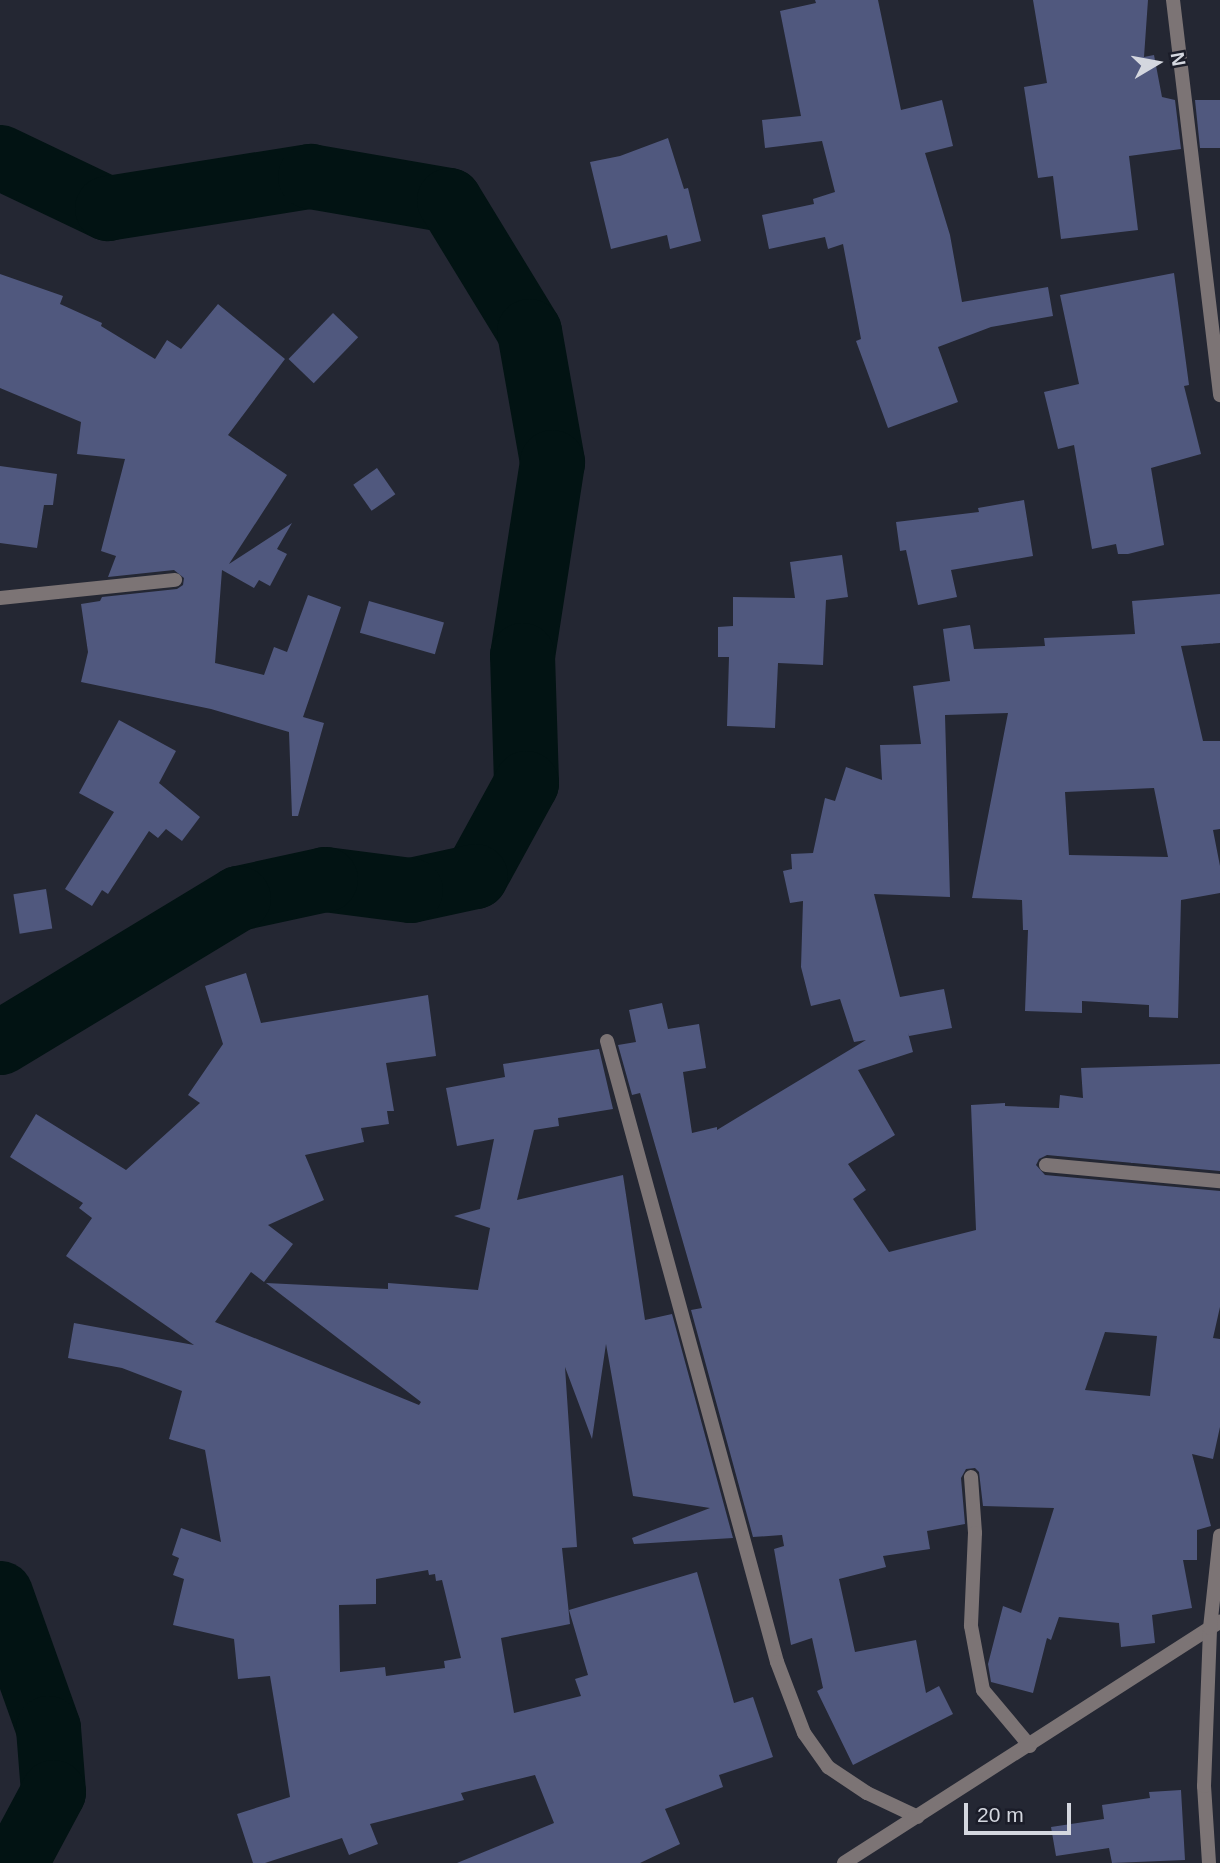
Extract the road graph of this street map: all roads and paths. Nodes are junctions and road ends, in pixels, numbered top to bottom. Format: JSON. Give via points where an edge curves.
{"nodes":[{"id":1,"x":1173,"y":0,"type":"edge"},
{"id":2,"x":1220,"y":395,"type":"edge"},
{"id":3,"x":175,"y":580,"type":"dead end"},
{"id":4,"x":0,"y":598,"type":"edge"},
{"id":5,"x":607,"y":1041,"type":"dead end"},
{"id":6,"x":1046,"y":1165,"type":"dead end"},
{"id":7,"x":1220,"y":1181,"type":"edge"},
{"id":8,"x":971,"y":1477,"type":"dead end"},
{"id":9,"x":1220,"y":1536,"type":"edge"},
{"id":10,"x":1215,"y":1625,"type":"edge"},
{"id":11,"x":1030,"y":1746,"type":"junction"},
{"id":12,"x":918,"y":1817,"type":"junction"},
{"id":13,"x":844,"y":1863,"type":"edge"},
{"id":14,"x":1209,"y":1863,"type":"edge"}],
"edges":[{"from":1,"to":2,"type":"street"},
{"from":3,"to":4,"type":"street"},
{"from":5,"to":12,"type":"street","via":[[777,1662],[804,1733],[828,1767],[867,1793]]},
{"from":6,"to":7,"type":"street"},
{"from":8,"to":11,"type":"street","via":[[975,1532],[971,1626],[983,1690]]},
{"from":9,"to":10,"type":"street"},
{"from":10,"to":11,"type":"street"},
{"from":10,"to":14,"type":"street","via":[[1204,1786]]},
{"from":11,"to":12,"type":"street"},
{"from":12,"to":13,"type":"street"}]}
